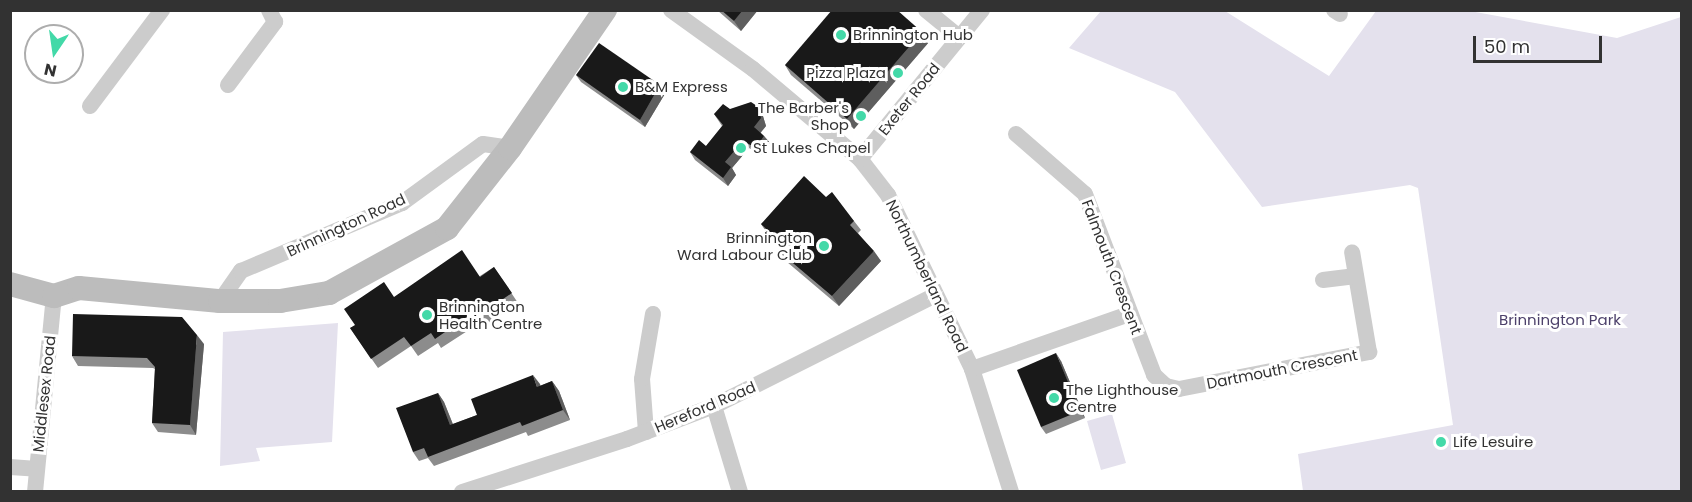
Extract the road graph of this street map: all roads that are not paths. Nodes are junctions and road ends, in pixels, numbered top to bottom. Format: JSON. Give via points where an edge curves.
{"nodes":[{"id":1,"x":162,"y":10,"type":"edge"},
{"id":2,"x":605,"y":10,"type":"edge"},
{"id":3,"x":671,"y":10,"type":"edge"},
{"id":4,"x":926,"y":10,"type":"edge"},
{"id":5,"x":982,"y":10,"type":"edge"},
{"id":6,"x":276,"y":12,"type":"edge"},
{"id":7,"x":959,"y":37,"type":"junction"},
{"id":8,"x":228,"y":86,"type":"dead end"},
{"id":9,"x":90,"y":106,"type":"dead end"},
{"id":10,"x":1017,"y":134,"type":"dead end"},
{"id":11,"x":510,"y":148,"type":"junction"},
{"id":12,"x":860,"y":159,"type":"junction"},
{"id":13,"x":1352,"y":252,"type":"dead end"},
{"id":14,"x":1356,"y":276,"type":"junction"},
{"id":15,"x":1323,"y":280,"type":"dead end"},
{"id":16,"x":10,"y":284,"type":"edge"},
{"id":17,"x":936,"y":295,"type":"junction"},
{"id":18,"x":54,"y":296,"type":"junction"},
{"id":19,"x":220,"y":300,"type":"junction"},
{"id":20,"x":653,"y":314,"type":"dead end"},
{"id":21,"x":1129,"y":314,"type":"junction"},
{"id":22,"x":972,"y":369,"type":"junction"},
{"id":23,"x":1166,"y":386,"type":"joint"},
{"id":24,"x":714,"y":406,"type":"junction"},
{"id":25,"x":646,"y":432,"type":"junction"},
{"id":26,"x":10,"y":467,"type":"edge"},
{"id":27,"x":37,"y":469,"type":"junction"},
{"id":28,"x":35,"y":492,"type":"edge"},
{"id":29,"x":462,"y":492,"type":"edge"},
{"id":30,"x":740,"y":492,"type":"edge"},
{"id":31,"x":1011,"y":492,"type":"edge"}],
"edges":[{"from":1,"to":9,"type":"street"},
{"from":2,"to":11,"type":"street"},
{"from":3,"to":12,"type":"street","name":"Northumberland Road","via":[[753,69]]},
{"from":4,"to":7,"type":"street"},
{"from":5,"to":7,"type":"street","name":"Exeter Road"},
{"from":6,"to":8,"type":"street","via":[[275,22]]},
{"from":7,"to":12,"type":"street","name":"Exeter Road"},
{"from":10,"to":21,"type":"street","name":"Falmouth Crescent","via":[[1085,194]]},
{"from":11,"to":19,"type":"street","name":"Brinnington Road","via":[[483,144],[402,203],[241,271]]},
{"from":11,"to":19,"type":"street","via":[[447,228],[389,263],[329,293],[280,301]]},
{"from":12,"to":17,"type":"street","name":"Northumberland Road","via":[[888,195]]},
{"from":13,"to":14,"type":"street","name":"Dartmouth Crescent"},
{"from":14,"to":15,"type":"street"},
{"from":14,"to":23,"type":"street","name":"Dartmouth Crescent","via":[[1369,352],[1179,389]]},
{"from":16,"to":18,"type":"street"},
{"from":17,"to":22,"type":"street","name":"Northumberland Road"},
{"from":17,"to":24,"type":"street","name":"Hereford Road"},
{"from":18,"to":19,"type":"street","via":[[79,288]]},
{"from":18,"to":27,"type":"street","name":"Middlesex Road"},
{"from":20,"to":25,"type":"street","via":[[642,379]]},
{"from":21,"to":22,"type":"street"},
{"from":21,"to":23,"type":"street","name":"Falmouth Crescent","via":[[1154,375]]},
{"from":22,"to":31,"type":"street","name":"Northumberland Road"},
{"from":24,"to":25,"type":"street","name":"Hereford Road"},
{"from":24,"to":30,"type":"street"},
{"from":25,"to":29,"type":"street","name":"Hereford Road"},
{"from":26,"to":27,"type":"street"},
{"from":27,"to":28,"type":"street","name":"Middlesex Road"}]}
